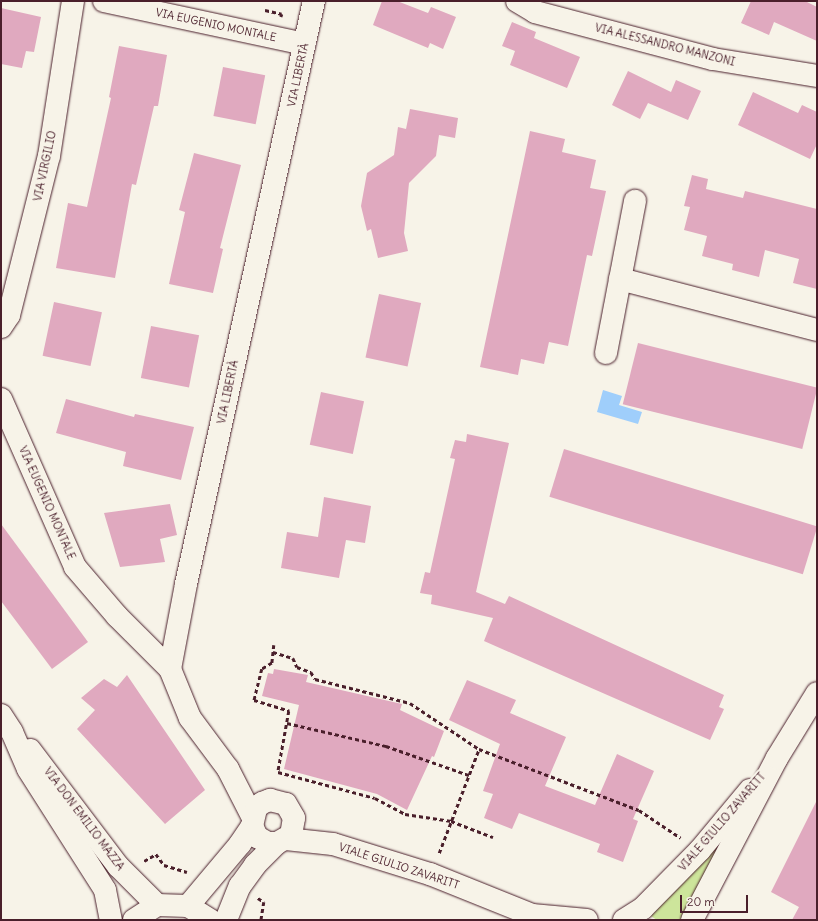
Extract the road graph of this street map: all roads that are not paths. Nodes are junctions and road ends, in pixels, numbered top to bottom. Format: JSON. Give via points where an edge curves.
{"nodes":[{"id":1,"x":73,"y":1,"type":"edge"},
{"id":2,"x":104,"y":1,"type":"edge"},
{"id":3,"x":314,"y":1,"type":"edge"},
{"id":4,"x":517,"y":1,"type":"edge"},
{"id":5,"x":151,"y":6,"type":"edge"},
{"id":6,"x":304,"y":44,"type":"junction"},
{"id":7,"x":817,"y":76,"type":"edge"},
{"id":8,"x":635,"y":201,"type":"dead end"},
{"id":9,"x":620,"y":279,"type":"junction"},
{"id":10,"x":1,"y":328,"type":"edge"},
{"id":11,"x":817,"y":330,"type":"edge"},
{"id":12,"x":606,"y":352,"type":"dead end"},
{"id":13,"x":1,"y":399,"type":"edge"},
{"id":14,"x":170,"y":669,"type":"junction"},
{"id":15,"x":817,"y":693,"type":"edge"},
{"id":16,"x":7,"y":723,"type":"edge"},
{"id":17,"x":777,"y":758,"type":"junction"},
{"id":18,"x":228,"y":769,"type":"junction"},
{"id":19,"x":270,"y":800,"type":"junction"},
{"id":20,"x":252,"y":821,"type":"junction"},
{"id":21,"x":286,"y":835,"type":"junction"},
{"id":22,"x":157,"y":905,"type":"junction"},
{"id":23,"x":188,"y":906,"type":"junction"},
{"id":24,"x":534,"y":917,"type":"edge"},
{"id":25,"x":632,"y":919,"type":"edge"},
{"id":26,"x":111,"y":920,"type":"edge"},
{"id":27,"x":134,"y":920,"type":"edge"},
{"id":28,"x":210,"y":920,"type":"edge"},
{"id":29,"x":226,"y":920,"type":"edge"},
{"id":30,"x":586,"y":920,"type":"edge"},
{"id":31,"x":692,"y":920,"type":"edge"}],
"edges":[{"from":1,"to":10,"type":"street","name":"VIA VIRGILIO","via":[[49,156],[9,315]]},
{"from":2,"to":5,"type":"street","name":"VIA EUGENIO MONTALE"},
{"from":3,"to":6,"type":"street","name":"VIA LIBERTÀ"},
{"from":4,"to":7,"type":"street","name":"VIA ALESSANDRO MANZONI","via":[[535,12],[713,59]]},
{"from":5,"to":6,"type":"street","name":"VIA EUGENIO MONTALE"},
{"from":6,"to":14,"type":"street","name":"VIA LIBERTÀ","via":[[186,584]]},
{"from":8,"to":9,"type":"street"},
{"from":9,"to":11,"type":"street"},
{"from":9,"to":12,"type":"street"},
{"from":13,"to":14,"type":"street","name":"VIA EUGENIO MONTALE","via":[[75,567],[117,616]]},
{"from":14,"to":18,"type":"street","via":[[190,718]]},
{"from":15,"to":17,"type":"street","name":"VIALE GIULIO ZAVARITT"},
{"from":16,"to":22,"type":"street","name":"VIA DON EMILIO MAZZA","via":[[37,757],[118,866]]},
{"from":16,"to":26,"type":"street","name":"VIA DON EMILIO MAZZA","via":[[28,769],[105,890]]},
{"from":17,"to":25,"type":"street","name":"VIALE GIULIO ZAVARITT","via":[[700,850]]},
{"from":17,"to":31,"type":"street","name":"VIALE GIULIO ZAVARITT"},
{"from":18,"to":19,"type":"street"},
{"from":18,"to":20,"type":"street"},
{"from":19,"to":20,"type":"street","via":[[262,803]]},
{"from":19,"to":21,"type":"street","via":[[286,804],[292,811]]},
{"from":20,"to":21,"type":"street","via":[[257,837],[268,843]]},
{"from":20,"to":23,"type":"street"},
{"from":21,"to":24,"type":"street","name":"VIALE GIULIO ZAVARITT","via":[[333,844],[430,874]]},
{"from":21,"to":29,"type":"street","via":[[254,865],[240,886]]},
{"from":22,"to":23,"type":"street"},
{"from":22,"to":27,"type":"street"},
{"from":23,"to":28,"type":"street"},
{"from":24,"to":30,"type":"street","name":"VIALE GIULIO ZAVARITT"}]}
